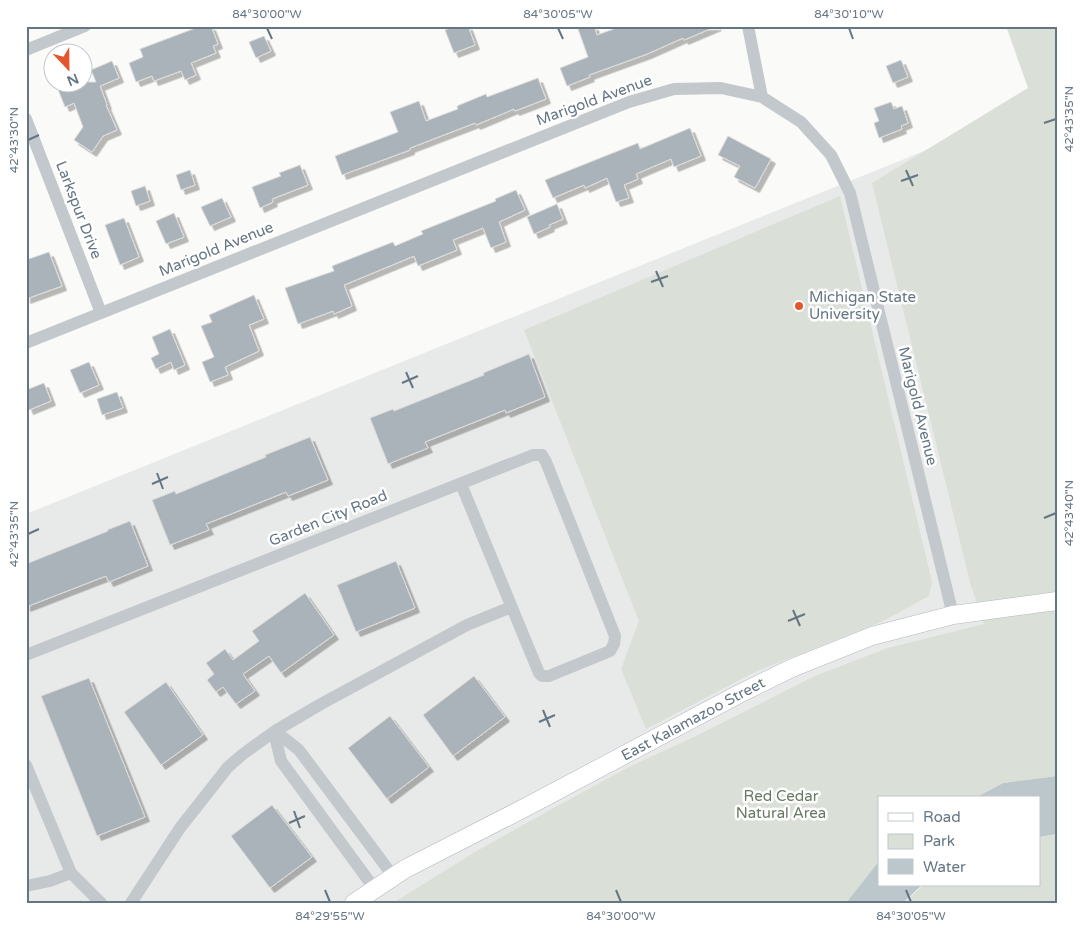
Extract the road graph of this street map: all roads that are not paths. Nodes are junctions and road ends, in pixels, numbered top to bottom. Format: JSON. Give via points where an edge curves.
{"nodes":[{"id":1,"x":86,"y":26,"type":"edge"},
{"id":2,"x":748,"y":26,"type":"edge"},
{"id":3,"x":26,"y":50,"type":"edge"},
{"id":4,"x":762,"y":97,"type":"junction"},
{"id":5,"x":26,"y":119,"type":"edge"},
{"id":6,"x":101,"y":313,"type":"junction"},
{"id":7,"x":26,"y":343,"type":"edge"},
{"id":8,"x":461,"y":484,"type":"junction"},
{"id":9,"x":1057,"y":601,"type":"edge"},
{"id":10,"x":511,"y":607,"type":"junction"},
{"id":11,"x":953,"y":615,"type":"junction"},
{"id":12,"x":26,"y":655,"type":"edge"},
{"id":13,"x":275,"y":732,"type":"junction"},
{"id":14,"x":26,"y":765,"type":"edge"},
{"id":15,"x":70,"y":873,"type":"junction"},
{"id":16,"x":393,"y":876,"type":"junction"},
{"id":17,"x":26,"y":886,"type":"edge"},
{"id":18,"x":374,"y":888,"type":"junction"},
{"id":19,"x":101,"y":903,"type":"edge"},
{"id":20,"x":131,"y":903,"type":"edge"},
{"id":21,"x":354,"y":903,"type":"edge"}],
"edges":[{"from":1,"to":3,"type":"street"},
{"from":2,"to":4,"type":"street"},
{"from":4,"to":6,"type":"street","name":"Marigold Avenue","via":[[721,88],[683,89],[629,102]]},
{"from":4,"to":11,"type":"street","name":"Marigold Avenue","via":[[802,122],[831,155],[850,193]]},
{"from":5,"to":6,"type":"street","name":"Larkspur Drive"},
{"from":6,"to":7,"type":"street","name":"Marigold Avenue"},
{"from":8,"to":10,"type":"street"},
{"from":8,"to":10,"type":"street","name":"Garden City Road","via":[[532,455],[542,455],[615,636],[614,644],[610,650],[542,676]]},
{"from":8,"to":12,"type":"street","name":"Garden City Road"},
{"from":9,"to":11,"type":"street","name":"East Kalamazoo Street"},
{"from":10,"to":13,"type":"street","via":[[466,625]]},
{"from":11,"to":16,"type":"street","name":"East Kalamazoo Street","via":[[872,636],[792,668]]},
{"from":13,"to":16,"type":"street","via":[[299,750]]},
{"from":13,"to":18,"type":"street","via":[[281,761]]},
{"from":13,"to":20,"type":"street","via":[[228,767],[180,828]]},
{"from":14,"to":15,"type":"street"},
{"from":15,"to":17,"type":"street"},
{"from":15,"to":19,"type":"street"},
{"from":16,"to":18,"type":"street","name":"East Kalamazoo Street"},
{"from":18,"to":21,"type":"street","name":"East Kalamazoo Street"}]}
